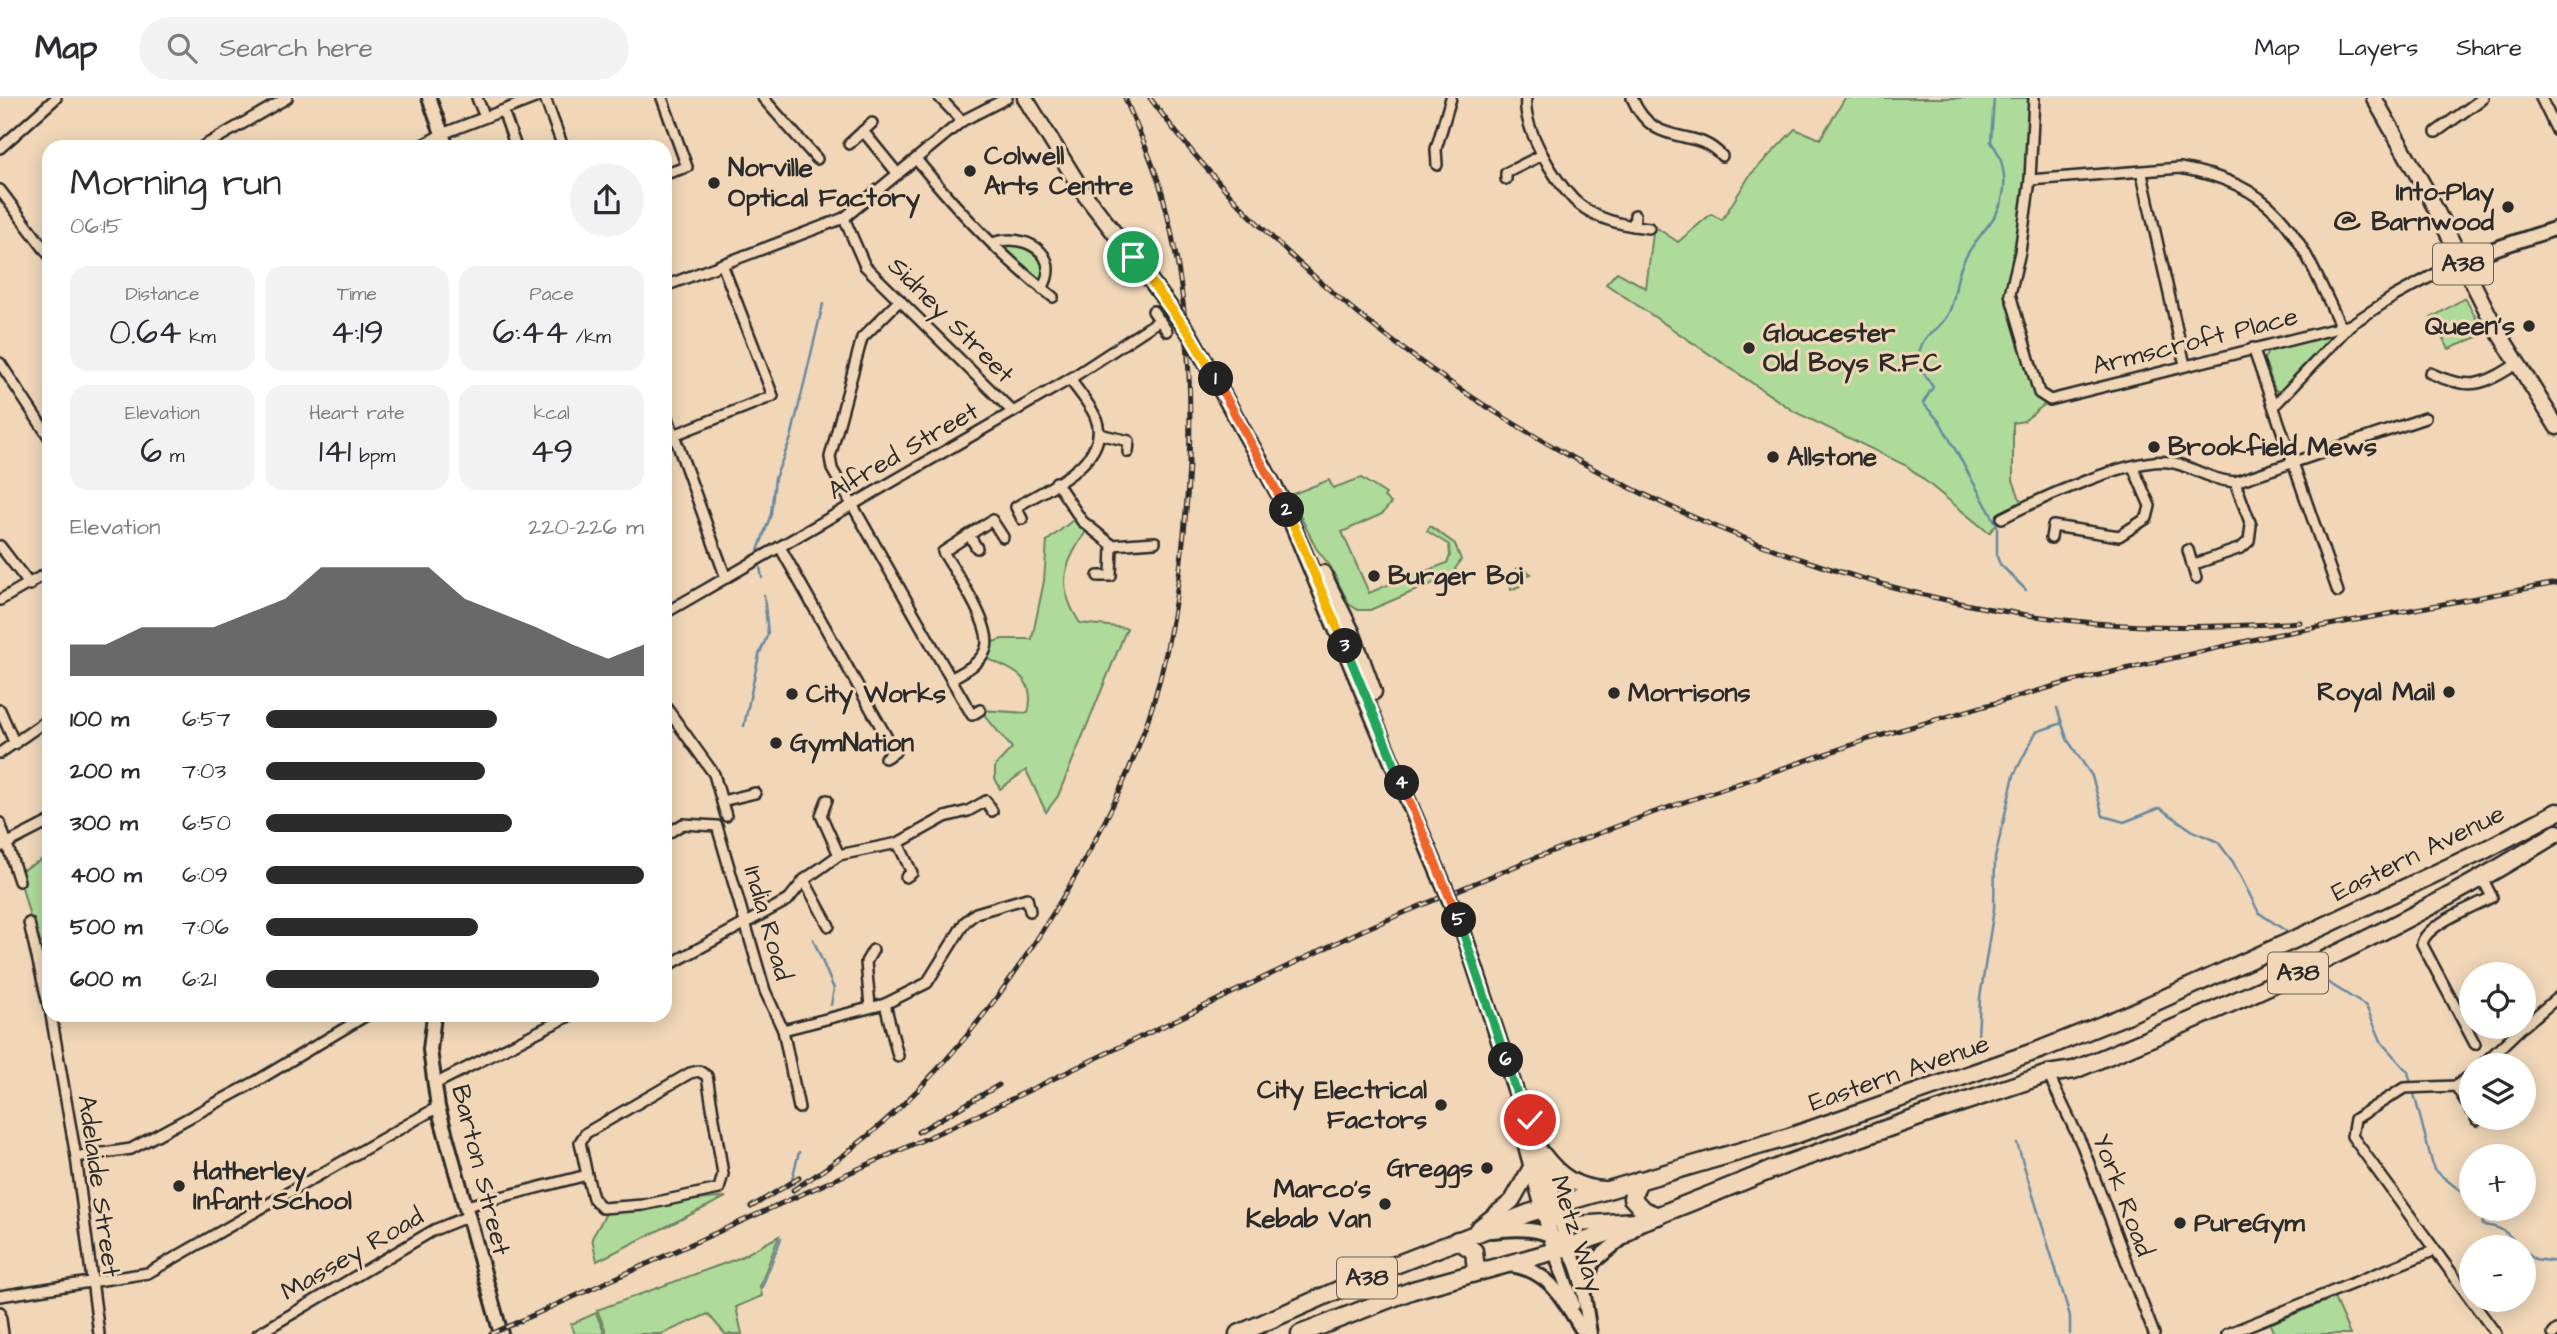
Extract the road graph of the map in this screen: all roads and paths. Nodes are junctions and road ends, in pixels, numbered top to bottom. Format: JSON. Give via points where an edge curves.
{"nodes":[{"id":1,"x":56,"y":98,"type":"edge"},
{"id":2,"x":287,"y":98,"type":"edge"},
{"id":3,"x":429,"y":98,"type":"edge"},
{"id":4,"x":477,"y":98,"type":"edge"},
{"id":5,"x":535,"y":98,"type":"edge"},
{"id":6,"x":545,"y":98,"type":"edge"},
{"id":7,"x":662,"y":98,"type":"edge"},
{"id":8,"x":763,"y":98,"type":"edge"},
{"id":9,"x":940,"y":98,"type":"edge"},
{"id":10,"x":1006,"y":98,"type":"edge"},
{"id":11,"x":1025,"y":98,"type":"edge"},
{"id":12,"x":1451,"y":98,"type":"edge"},
{"id":13,"x":1526,"y":98,"type":"edge"},
{"id":14,"x":1632,"y":98,"type":"edge"},
{"id":15,"x":2034,"y":98,"type":"edge"},
{"id":16,"x":2374,"y":98,"type":"edge"},
{"id":17,"x":2483,"y":98,"type":"edge"},
{"id":18,"x":2541,"y":98,"type":"edge"},
{"id":19,"x":503,"y":111,"type":"junction"},
{"id":20,"x":485,"y":117,"type":"junction"},
{"id":21,"x":962,"y":121,"type":"junction"},
{"id":22,"x":872,"y":124,"type":"dead end"},
{"id":23,"x":863,"y":131,"type":"junction"},
{"id":24,"x":2557,"y":131,"type":"edge"},
{"id":25,"x":2436,"y":132,"type":"dead end"},
{"id":26,"x":442,"y":134,"type":"junction"},
{"id":27,"x":214,"y":140,"type":"edge"},
{"id":28,"x":431,"y":140,"type":"edge"},
{"id":29,"x":444,"y":140,"type":"edge"},
{"id":30,"x":513,"y":140,"type":"edge"},
{"id":31,"x":560,"y":140,"type":"edge"},
{"id":32,"x":849,"y":144,"type":"dead end"},
{"id":33,"x":0,"y":148,"type":"edge"},
{"id":34,"x":1720,"y":149,"type":"dead end"},
{"id":35,"x":1542,"y":155,"type":"junction"},
{"id":36,"x":817,"y":159,"type":"dead end"},
{"id":37,"x":916,"y":159,"type":"junction"},
{"id":38,"x":1437,"y":165,"type":"dead end"},
{"id":39,"x":672,"y":172,"type":"edge"},
{"id":40,"x":1506,"y":172,"type":"dead end"},
{"id":41,"x":898,"y":174,"type":"junction"},
{"id":42,"x":2142,"y":174,"type":"junction"},
{"id":43,"x":2030,"y":180,"type":"junction"},
{"id":44,"x":0,"y":190,"type":"edge"},
{"id":45,"x":1635,"y":215,"type":"dead end"},
{"id":46,"x":844,"y":218,"type":"junction"},
{"id":47,"x":1633,"y":226,"type":"junction"},
{"id":48,"x":1649,"y":228,"type":"dead end"},
{"id":49,"x":2557,"y":228,"type":"edge"},
{"id":50,"x":992,"y":243,"type":"junction"},
{"id":51,"x":42,"y":246,"type":"edge"},
{"id":52,"x":2461,"y":261,"type":"junction"},
{"id":53,"x":722,"y":264,"type":"junction"},
{"id":54,"x":672,"y":283,"type":"edge"},
{"id":55,"x":1042,"y":289,"type":"junction"},
{"id":56,"x":1053,"y":297,"type":"dead end"},
{"id":57,"x":900,"y":300,"type":"junction"},
{"id":58,"x":1153,"y":311,"type":"dead end"},
{"id":59,"x":1160,"y":320,"type":"junction"},
{"id":60,"x":2350,"y":324,"type":"junction"},
{"id":61,"x":2340,"y":325,"type":"junction"},
{"id":62,"x":1167,"y":331,"type":"dead end"},
{"id":63,"x":2253,"y":348,"type":"junction"},
{"id":64,"x":0,"y":363,"type":"edge"},
{"id":65,"x":2518,"y":363,"type":"junction"},
{"id":66,"x":2185,"y":365,"type":"junction"},
{"id":67,"x":2430,"y":373,"type":"dead end"},
{"id":68,"x":1070,"y":379,"type":"junction"},
{"id":69,"x":2274,"y":406,"type":"junction"},
{"id":70,"x":1013,"y":412,"type":"junction"},
{"id":71,"x":2426,"y":418,"type":"dead end"},
{"id":72,"x":42,"y":426,"type":"edge"},
{"id":73,"x":2557,"y":427,"type":"edge"},
{"id":74,"x":672,"y":429,"type":"edge"},
{"id":75,"x":1099,"y":434,"type":"junction"},
{"id":76,"x":674,"y":435,"type":"junction"},
{"id":77,"x":1128,"y":452,"type":"dead end"},
{"id":78,"x":2293,"y":464,"type":"junction"},
{"id":79,"x":2133,"y":467,"type":"junction"},
{"id":80,"x":1056,"y":482,"type":"junction"},
{"id":81,"x":2235,"y":482,"type":"junction"},
{"id":82,"x":851,"y":505,"type":"junction"},
{"id":83,"x":2002,"y":518,"type":"dead end"},
{"id":84,"x":1022,"y":519,"type":"dead end"},
{"id":85,"x":969,"y":535,"type":"junction"},
{"id":86,"x":1003,"y":537,"type":"dead end"},
{"id":87,"x":2051,"y":538,"type":"dead end"},
{"id":88,"x":1155,"y":542,"type":"dead end"},
{"id":89,"x":1112,"y":545,"type":"junction"},
{"id":90,"x":0,"y":546,"type":"edge"},
{"id":91,"x":780,"y":547,"type":"junction"},
{"id":92,"x":977,"y":548,"type":"dead end"},
{"id":93,"x":2188,"y":550,"type":"dead end"},
{"id":94,"x":2192,"y":565,"type":"junction"},
{"id":95,"x":1098,"y":576,"type":"dead end"},
{"id":96,"x":42,"y":577,"type":"edge"},
{"id":97,"x":726,"y":578,"type":"junction"},
{"id":98,"x":2196,"y":578,"type":"dead end"},
{"id":99,"x":30,"y":585,"type":"junction"},
{"id":100,"x":2338,"y":592,"type":"dead end"},
{"id":101,"x":0,"y":600,"type":"edge"},
{"id":102,"x":672,"y":609,"type":"edge"},
{"id":103,"x":951,"y":679,"type":"junction"},
{"id":104,"x":0,"y":710,"type":"edge"},
{"id":105,"x":980,"y":710,"type":"dead end"},
{"id":106,"x":672,"y":715,"type":"edge"},
{"id":107,"x":42,"y":724,"type":"edge"},
{"id":108,"x":15,"y":744,"type":"junction"},
{"id":109,"x":0,"y":752,"type":"edge"},
{"id":110,"x":885,"y":758,"type":"dead end"},
{"id":111,"x":755,"y":793,"type":"dead end"},
{"id":112,"x":827,"y":800,"type":"dead end"},
{"id":113,"x":722,"y":801,"type":"junction"},
{"id":114,"x":992,"y":811,"type":"dead end"},
{"id":115,"x":2557,"y":812,"type":"edge"},
{"id":116,"x":726,"y":816,"type":"dead end"},
{"id":117,"x":0,"y":823,"type":"edge"},
{"id":118,"x":42,"y":826,"type":"edge"},
{"id":119,"x":672,"y":831,"type":"edge"},
{"id":120,"x":2557,"y":833,"type":"edge"},
{"id":121,"x":898,"y":843,"type":"junction"},
{"id":122,"x":4,"y":846,"type":"edge"},
{"id":123,"x":839,"y":855,"type":"junction"},
{"id":124,"x":906,"y":877,"type":"dead end"},
{"id":125,"x":2482,"y":878,"type":"junction"},
{"id":126,"x":804,"y":880,"type":"junction"},
{"id":127,"x":19,"y":881,"type":"dead end"},
{"id":128,"x":1025,"y":887,"type":"dead end"},
{"id":129,"x":1027,"y":898,"type":"junction"},
{"id":130,"x":1030,"y":911,"type":"dead end"},
{"id":131,"x":29,"y":923,"type":"dead end"},
{"id":132,"x":746,"y":925,"type":"junction"},
{"id":133,"x":829,"y":926,"type":"dead end"},
{"id":134,"x":2322,"y":927,"type":"junction"},
{"id":135,"x":873,"y":950,"type":"dead end"},
{"id":136,"x":2342,"y":951,"type":"junction"},
{"id":137,"x":672,"y":963,"type":"edge"},
{"id":138,"x":42,"y":978,"type":"edge"},
{"id":139,"x":2557,"y":998,"type":"edge"},
{"id":140,"x":885,"y":1004,"type":"junction"},
{"id":141,"x":870,"y":1006,"type":"junction"},
{"id":142,"x":2127,"y":1015,"type":"junction"},
{"id":143,"x":2536,"y":1016,"type":"edge"},
{"id":144,"x":52,"y":1022,"type":"edge"},
{"id":145,"x":355,"y":1022,"type":"edge"},
{"id":146,"x":433,"y":1022,"type":"edge"},
{"id":147,"x":557,"y":1022,"type":"edge"},
{"id":148,"x":783,"y":1030,"type":"junction"},
{"id":149,"x":2510,"y":1039,"type":"edge"},
{"id":150,"x":2146,"y":1040,"type":"junction"},
{"id":151,"x":2475,"y":1044,"type":"dead end"},
{"id":152,"x":2042,"y":1049,"type":"junction"},
{"id":153,"x":2495,"y":1053,"type":"edge"},
{"id":154,"x":898,"y":1056,"type":"dead end"},
{"id":155,"x":2048,"y":1074,"type":"junction"},
{"id":156,"x":435,"y":1084,"type":"junction"},
{"id":157,"x":2459,"y":1084,"type":"edge"},
{"id":158,"x":2456,"y":1086,"type":"junction"},
{"id":159,"x":2459,"y":1091,"type":"edge"},
{"id":160,"x":438,"y":1107,"type":"junction"},
{"id":161,"x":1521,"y":1107,"type":"junction"},
{"id":162,"x":799,"y":1108,"type":"dead end"},
{"id":163,"x":1539,"y":1149,"type":"junction"},
{"id":164,"x":76,"y":1157,"type":"junction"},
{"id":165,"x":1530,"y":1169,"type":"junction"},
{"id":166,"x":587,"y":1175,"type":"junction"},
{"id":167,"x":1639,"y":1181,"type":"junction"},
{"id":168,"x":1604,"y":1189,"type":"junction"},
{"id":169,"x":1549,"y":1206,"type":"junction"},
{"id":170,"x":468,"y":1211,"type":"junction"},
{"id":171,"x":1653,"y":1217,"type":"junction"},
{"id":172,"x":1562,"y":1222,"type":"junction"},
{"id":173,"x":1550,"y":1234,"type":"junction"},
{"id":174,"x":1462,"y":1238,"type":"junction"},
{"id":175,"x":1562,"y":1249,"type":"junction"},
{"id":176,"x":2433,"y":1251,"type":"junction"},
{"id":177,"x":1500,"y":1265,"type":"junction"},
{"id":178,"x":1476,"y":1271,"type":"junction"},
{"id":179,"x":92,"y":1283,"type":"junction"},
{"id":180,"x":1584,"y":1294,"type":"junction"},
{"id":181,"x":0,"y":1296,"type":"edge"},
{"id":182,"x":0,"y":1312,"type":"edge"},
{"id":183,"x":2557,"y":1329,"type":"edge"},
{"id":184,"x":1586,"y":1332,"type":"edge"},
{"id":185,"x":3,"y":1334,"type":"edge"},
{"id":186,"x":99,"y":1334,"type":"edge"},
{"id":187,"x":258,"y":1334,"type":"edge"},
{"id":188,"x":501,"y":1334,"type":"edge"},
{"id":189,"x":1238,"y":1334,"type":"edge"},
{"id":190,"x":1300,"y":1334,"type":"edge"},
{"id":191,"x":2154,"y":1334,"type":"edge"},
{"id":192,"x":2227,"y":1334,"type":"edge"},
{"id":193,"x":2496,"y":1334,"type":"edge"},
{"id":194,"x":2553,"y":1334,"type":"edge"}],
"edges":[{"from":1,"to":33,"type":"street"},
{"from":2,"to":27,"type":"street"},
{"from":3,"to":26,"type":"street"},
{"from":4,"to":20,"type":"street"},
{"from":5,"to":19,"type":"street"},
{"from":6,"to":31,"type":"street"},
{"from":7,"to":39,"type":"street","via":[[687,167]]},
{"from":8,"to":36,"type":"street"},
{"from":9,"to":21,"type":"street"},
{"from":10,"to":21,"type":"street"},
{"from":11,"to":161,"type":"main road","name":"Metz Way","bridge":true,"via":[[1085,195],[1189,333],[1283,502],[1463,931]]},
{"from":12,"to":38,"type":"street","via":[[1436,149]]},
{"from":13,"to":35,"type":"street","via":[[1524,109]]},
{"from":14,"to":34,"type":"street","via":[[1639,114],[1658,132]]},
{"from":15,"to":43,"type":"street"},
{"from":16,"to":52,"type":"main road","number":"A38"},
{"from":17,"to":25,"type":"street"},
{"from":18,"to":24,"type":"street"},
{"from":19,"to":20,"type":"street"},
{"from":19,"to":30,"type":"street"},
{"from":20,"to":26,"type":"street"},
{"from":21,"to":37,"type":"street"},
{"from":22,"to":23,"type":"street"},
{"from":23,"to":32,"type":"street"},
{"from":23,"to":41,"type":"street"},
{"from":26,"to":28,"type":"street"},
{"from":26,"to":29,"type":"street"},
{"from":35,"to":40,"type":"street"},
{"from":35,"to":47,"type":"street","via":[[1575,201],[1611,223]]},
{"from":37,"to":41,"type":"street"},
{"from":37,"to":50,"type":"street","via":[[965,220]]},
{"from":41,"to":46,"type":"street"},
{"from":42,"to":43,"type":"street"},
{"from":42,"to":61,"type":"street","via":[[2180,168],[2204,172],[2246,188],[2268,203],[2302,244]]},
{"from":42,"to":66,"type":"street"},
{"from":43,"to":66,"type":"street","name":"Armscroft Place","via":[[2010,294],[2039,393],[2050,400]]},
{"from":44,"to":51,"type":"street"},
{"from":45,"to":47,"type":"street"},
{"from":46,"to":53,"type":"street"},
{"from":46,"to":57,"type":"street","name":"Sidney Street","via":[[865,265]]},
{"from":47,"to":48,"type":"street"},
{"from":49,"to":52,"type":"street"},
{"from":50,"to":55,"type":"street"},
{"from":50,"to":55,"type":"street","via":[[1008,238],[1038,249],[1048,262],[1049,276]]},
{"from":52,"to":60,"type":"street"},
{"from":52,"to":65,"type":"main road","number":"A38"},
{"from":53,"to":54,"type":"street"},
{"from":53,"to":76,"type":"street","via":[[773,396]]},
{"from":55,"to":56,"type":"street"},
{"from":57,"to":70,"type":"street","name":"Sidney Street"},
{"from":57,"to":82,"type":"street","via":[[862,338],[830,457]]},
{"from":58,"to":59,"type":"street"},
{"from":59,"to":62,"type":"street"},
{"from":59,"to":68,"type":"street","name":"Alfred Street"},
{"from":60,"to":61,"type":"street","name":"Armscroft Place"},
{"from":60,"to":69,"type":"street"},
{"from":61,"to":63,"type":"street","name":"Armscroft Place"},
{"from":63,"to":66,"type":"street","name":"Armscroft Place"},
{"from":63,"to":69,"type":"street"},
{"from":64,"to":72,"type":"street"},
{"from":65,"to":67,"type":"street","via":[[2470,385]]},
{"from":65,"to":73,"type":"main road","number":"A38"},
{"from":68,"to":70,"type":"street","name":"Alfred Street"},
{"from":68,"to":75,"type":"street","via":[[1095,417]]},
{"from":69,"to":78,"type":"street"},
{"from":70,"to":82,"type":"street","name":"Alfred Street"},
{"from":71,"to":78,"type":"street"},
{"from":74,"to":76,"type":"street"},
{"from":75,"to":77,"type":"street","via":[[1129,441]]},
{"from":75,"to":80,"type":"street","via":[[1093,454]]},
{"from":76,"to":97,"type":"street"},
{"from":78,"to":81,"type":"street"},
{"from":78,"to":100,"type":"street"},
{"from":79,"to":81,"type":"street","via":[[2172,462],[2216,481]]},
{"from":79,"to":83,"type":"street","via":[[2088,480]]},
{"from":79,"to":87,"type":"street","via":[[2150,506],[2147,519],[2119,536],[2053,526]]},
{"from":80,"to":84,"type":"street","via":[[1016,507]]},
{"from":80,"to":89,"type":"street","via":[[1082,521]]},
{"from":81,"to":94,"type":"street","via":[[2251,525],[2249,541]]},
{"from":82,"to":91,"type":"street","name":"Alfred Street"},
{"from":82,"to":103,"type":"street"},
{"from":85,"to":86,"type":"street","via":[[992,520]]},
{"from":85,"to":92,"type":"street"},
{"from":85,"to":103,"type":"street","via":[[943,552],[986,628],[987,649],[977,664]]},
{"from":88,"to":89,"type":"street"},
{"from":89,"to":95,"type":"street","via":[[1111,576]]},
{"from":90,"to":99,"type":"street"},
{"from":91,"to":97,"type":"street","name":"Alfred Street"},
{"from":91,"to":110,"type":"street","via":[[895,752]]},
{"from":93,"to":94,"type":"street"},
{"from":94,"to":98,"type":"street"},
{"from":96,"to":99,"type":"street"},
{"from":97,"to":102,"type":"street","name":"Alfred Street"},
{"from":99,"to":101,"type":"street"},
{"from":103,"to":105,"type":"street","via":[[972,715]]},
{"from":104,"to":108,"type":"street"},
{"from":106,"to":113,"type":"street","via":[[704,757]]},
{"from":107,"to":108,"type":"street"},
{"from":108,"to":109,"type":"street"},
{"from":111,"to":113,"type":"street"},
{"from":112,"to":123,"type":"street","via":[[821,815]]},
{"from":113,"to":116,"type":"street"},
{"from":114,"to":121,"type":"street","via":[[986,801]]},
{"from":115,"to":134,"type":"highway","name":"Eastern Avenue","number":"A38"},
{"from":117,"to":122,"type":"street"},
{"from":118,"to":122,"type":"street"},
{"from":119,"to":132,"type":"street","name":"India Road","via":[[683,824],[717,826]]},
{"from":120,"to":125,"type":"highway","name":"Eastern Avenue","number":"A38"},
{"from":121,"to":123,"type":"street"},
{"from":121,"to":124,"type":"street","via":[[912,873]]},
{"from":122,"to":127,"type":"street"},
{"from":123,"to":126,"type":"street"},
{"from":125,"to":136,"type":"highway","name":"Eastern Avenue","number":"A38"},
{"from":125,"to":151,"type":"street","via":[[2491,897],[2432,928],[2422,943]]},
{"from":126,"to":132,"type":"street","via":[[788,900]]},
{"from":126,"to":133,"type":"street"},
{"from":128,"to":129,"type":"street"},
{"from":129,"to":130,"type":"street"},
{"from":129,"to":140,"type":"street","via":[[976,913],[965,922],[927,983]]},
{"from":131,"to":138,"type":"street"},
{"from":132,"to":137,"type":"street"},
{"from":132,"to":148,"type":"street","name":"India Road","via":[[765,991]]},
{"from":134,"to":136,"type":"highway"},
{"from":134,"to":142,"type":"highway","name":"Eastern Avenue","number":"A38"},
{"from":135,"to":141,"type":"street","via":[[866,962]]},
{"from":136,"to":150,"type":"highway","name":"Eastern Avenue","number":"A38"},
{"from":139,"to":143,"type":"street"},
{"from":140,"to":141,"type":"street"},
{"from":140,"to":154,"type":"street"},
{"from":141,"to":148,"type":"street"},
{"from":142,"to":150,"type":"highway"},
{"from":142,"to":152,"type":"highway","name":"Eastern Avenue","number":"A38"},
{"from":144,"to":164,"type":"street","name":"Adelaide Street"},
{"from":145,"to":164,"type":"street","via":[[131,1149]]},
{"from":146,"to":156,"type":"street","name":"Barton Street","via":[[430,1050]]},
{"from":147,"to":156,"type":"street"},
{"from":148,"to":162,"type":"street","name":"India Road"},
{"from":149,"to":153,"type":"street"},
{"from":150,"to":155,"type":"highway","name":"Eastern Avenue","number":"A38","via":[[2074,1070]]},
{"from":152,"to":155,"type":"highway"},
{"from":152,"to":167,"type":"highway","name":"Eastern Avenue","number":"A38","via":[[1807,1131]]},
{"from":155,"to":171,"type":"highway","name":"Eastern Avenue","number":"A38","via":[[1789,1163]]},
{"from":155,"to":191,"type":"street","name":"York Road","via":[[2082,1144]]},
{"from":156,"to":160,"type":"street","name":"Barton Street"},
{"from":157,"to":158,"type":"street"},
{"from":158,"to":159,"type":"street"},
{"from":158,"to":176,"type":"street","via":[[2404,1088],[2355,1119],[2352,1136]]},
{"from":160,"to":170,"type":"street","name":"Barton Street"},
{"from":160,"to":179,"type":"street","via":[[162,1266]]},
{"from":161,"to":163,"type":"main road","name":"Metz Way"},
{"from":161,"to":165,"type":"main road","name":"Metz Way","via":[[1519,1121]]},
{"from":163,"to":168,"type":"main road","via":[[1568,1180]]},
{"from":163,"to":169,"type":"main road","name":"Metz Way"},
{"from":164,"to":179,"type":"street","name":"Adelaide Street"},
{"from":165,"to":169,"type":"main road","name":"Metz Way"},
{"from":165,"to":174,"type":"main road","via":[[1512,1201]]},
{"from":166,"to":166,"type":"street","via":[[593,1198],[602,1208],[643,1205],[719,1189],[723,1174],[707,1076],[699,1071],[690,1073],[586,1133],[580,1142]]},
{"from":166,"to":170,"type":"street","name":"Massey Road"},
{"from":167,"to":168,"type":"highway","name":"Eastern Avenue","number":"A38"},
{"from":167,"to":171,"type":"highway","via":[[1632,1198]]},
{"from":168,"to":169,"type":"highway","name":"Eastern Avenue","number":"A38"},
{"from":169,"to":172,"type":"main road"},
{"from":169,"to":173,"type":"main road","name":"Metz Way"},
{"from":169,"to":174,"type":"highway","name":"Eastern Avenue","number":"A38"},
{"from":170,"to":187,"type":"street","name":"Massey Road"},
{"from":170,"to":188,"type":"street","name":"Barton Street"},
{"from":171,"to":172,"type":"main road"},
{"from":171,"to":175,"type":"highway","name":"Eastern Avenue","number":"A38"},
{"from":171,"to":180,"type":"street","via":[[1599,1255],[1588,1271]]},
{"from":172,"to":175,"type":"main road","name":"Metz Way"},
{"from":173,"to":174,"type":"street","via":[[1512,1229]]},
{"from":173,"to":175,"type":"main road","name":"Metz Way"},
{"from":174,"to":178,"type":"highway","via":[[1474,1251]]},
{"from":174,"to":189,"type":"highway","name":"Eastern Avenue","number":"A38"},
{"from":175,"to":177,"type":"highway","name":"Eastern Avenue","number":"A38"},
{"from":175,"to":180,"type":"street","name":"Metz Way"},
{"from":175,"to":184,"type":"street","name":"Metz Way"},
{"from":176,"to":192,"type":"street"},
{"from":176,"to":193,"type":"street"},
{"from":177,"to":178,"type":"highway","name":"Eastern Avenue","number":"A38"},
{"from":177,"to":184,"type":"street","via":[[1522,1266],[1543,1275]]},
{"from":178,"to":190,"type":"highway","name":"Eastern Avenue","number":"A38"},
{"from":179,"to":181,"type":"street"},
{"from":179,"to":186,"type":"street","name":"Adelaide Street"},
{"from":180,"to":184,"type":"street","name":"Metz Way"},
{"from":182,"to":185,"type":"street"},
{"from":183,"to":194,"type":"street"}]}
